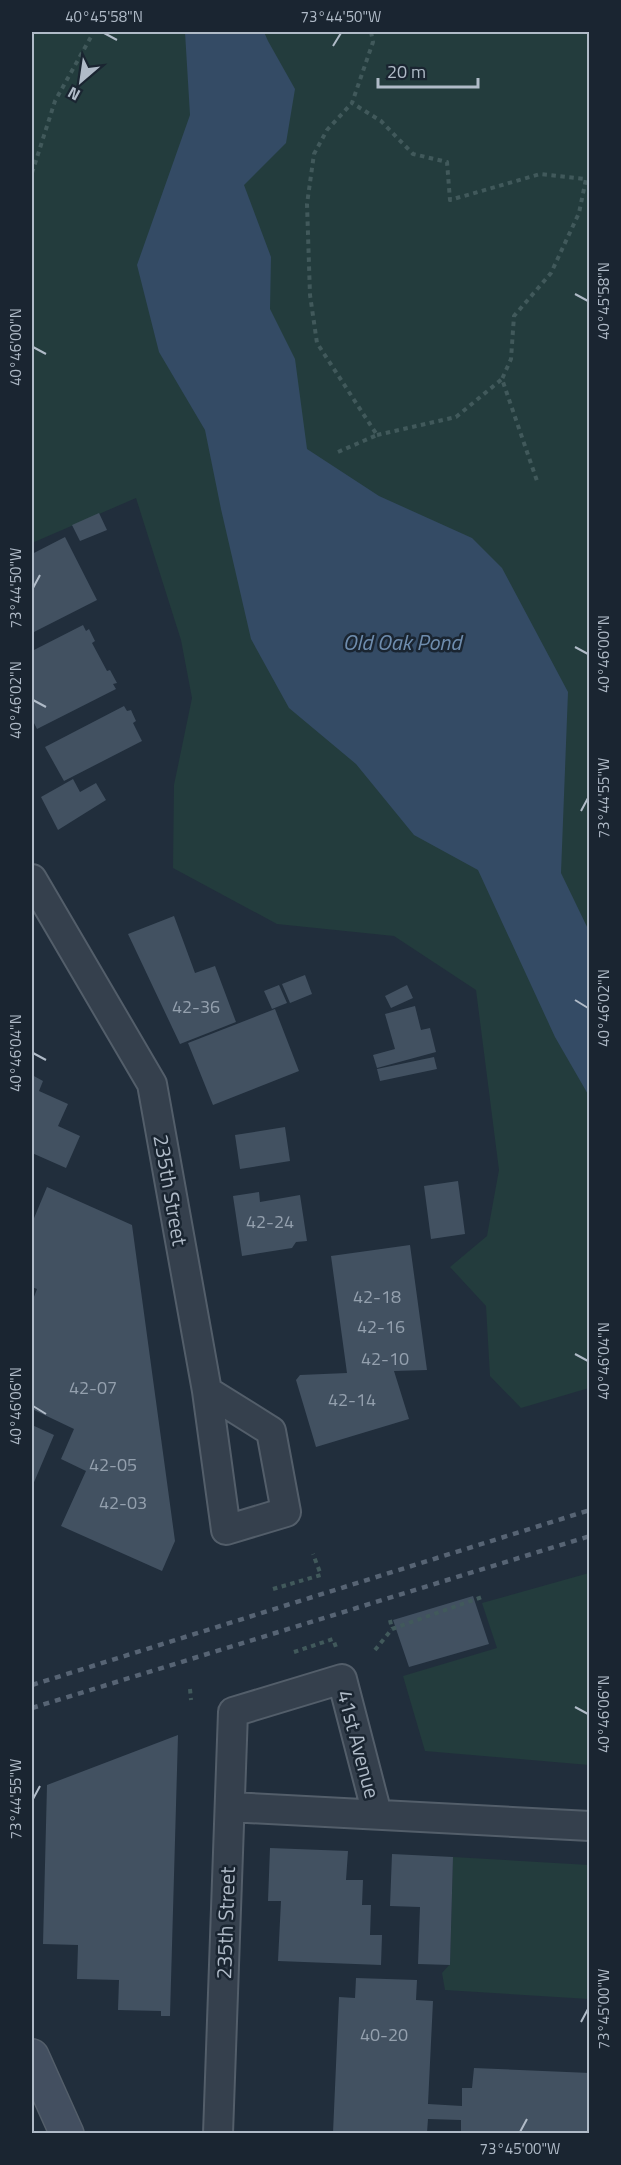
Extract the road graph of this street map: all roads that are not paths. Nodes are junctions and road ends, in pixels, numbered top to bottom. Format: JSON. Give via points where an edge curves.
{"nodes":[{"id":1,"x":32,"y":879,"type":"edge"},
{"id":2,"x":207,"y":1391,"type":"junction"},
{"id":3,"x":233,"y":1712,"type":"joint"},
{"id":4,"x":230,"y":1807,"type":"junction"},
{"id":5,"x":377,"y":1814,"type":"junction"},
{"id":6,"x":590,"y":1826,"type":"edge"},
{"id":7,"x":32,"y":2056,"type":"edge"},
{"id":8,"x":67,"y":2133,"type":"edge"},
{"id":9,"x":218,"y":2133,"type":"edge"}],
"edges":[{"from":1,"to":2,"type":"street","name":"235th Street","via":[[152,1084]]},
{"from":2,"to":2,"type":"street","name":"235th Street","via":[[226,1530],[286,1512],[271,1431]]},
{"from":3,"to":4,"type":"street","name":"235th Street"},
{"from":3,"to":5,"type":"street","name":"41st Avenue","via":[[342,1678]]},
{"from":4,"to":5,"type":"street","name":"41st Avenue"},
{"from":4,"to":9,"type":"street","name":"235th Street"},
{"from":5,"to":6,"type":"street","name":"41st Avenue"},
{"from":7,"to":8,"type":"main road"}]}
